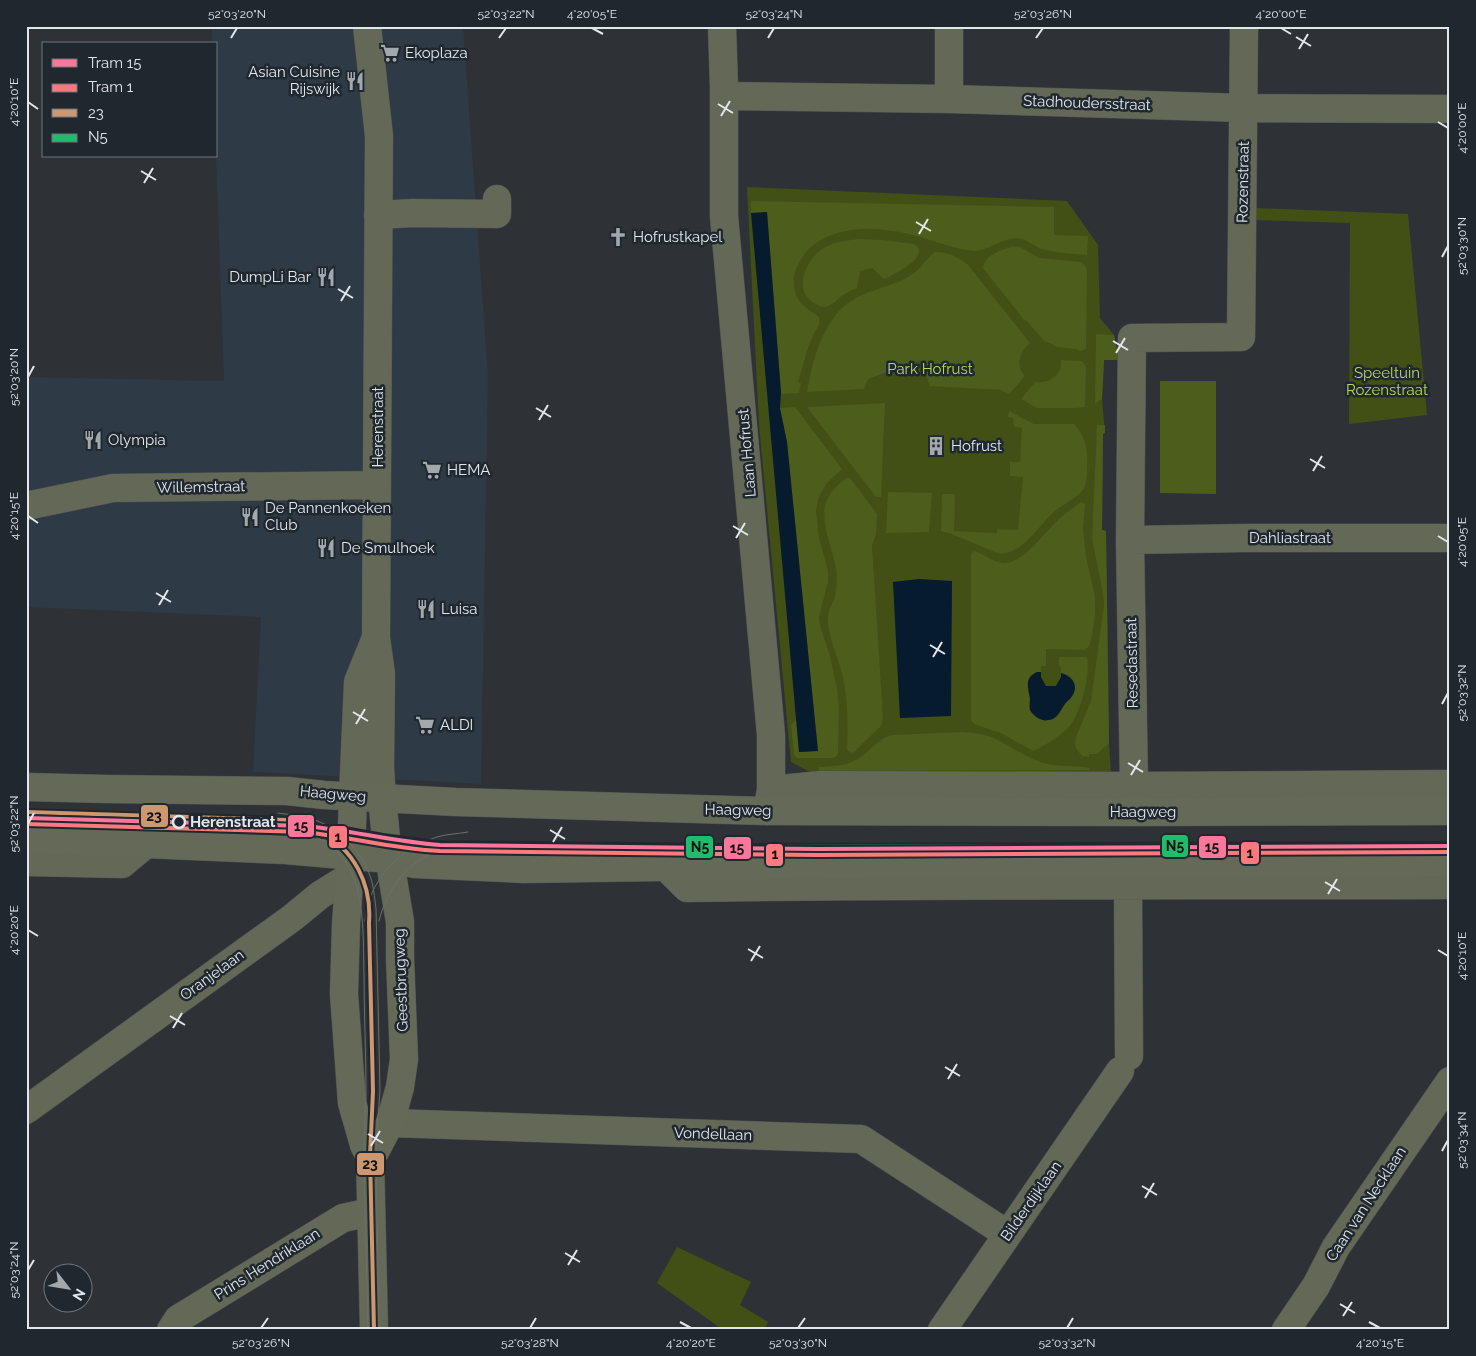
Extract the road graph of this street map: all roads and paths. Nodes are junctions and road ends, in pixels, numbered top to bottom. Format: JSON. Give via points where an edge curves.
{"nodes":[{"id":1,"x":366,"y":26,"type":"edge"},
{"id":2,"x":722,"y":26,"type":"edge"},
{"id":3,"x":949,"y":26,"type":"edge"},
{"id":4,"x":1244,"y":26,"type":"edge"},
{"id":5,"x":724,"y":96,"type":"junction"},
{"id":6,"x":949,"y":99,"type":"junction"},
{"id":7,"x":1243,"y":108,"type":"junction"},
{"id":8,"x":1450,"y":109,"type":"edge"},
{"id":9,"x":497,"y":198,"type":"dead end"},
{"id":10,"x":378,"y":205,"type":"junction"},
{"id":11,"x":1241,"y":337,"type":"joint"},
{"id":12,"x":377,"y":485,"type":"junction"},
{"id":13,"x":26,"y":506,"type":"edge"},
{"id":14,"x":1450,"y":538,"type":"edge"},
{"id":15,"x":1130,"y":540,"type":"junction"},
{"id":16,"x":376,"y":638,"type":"junction"},
{"id":17,"x":1450,"y":784,"type":"edge"},
{"id":18,"x":1134,"y":786,"type":"junction"},
{"id":19,"x":26,"y":787,"type":"edge"},
{"id":20,"x":353,"y":796,"type":"junction"},
{"id":21,"x":382,"y":798,"type":"junction"},
{"id":22,"x":769,"y":800,"type":"junction"},
{"id":23,"x":1450,"y":811,"type":"edge"},
{"id":24,"x":26,"y":839,"type":"edge"},
{"id":25,"x":144,"y":845,"type":"junction"},
{"id":26,"x":389,"y":860,"type":"junction"},
{"id":27,"x":26,"y":862,"type":"edge"},
{"id":28,"x":1450,"y":862,"type":"edge"},
{"id":29,"x":350,"y":867,"type":"junction"},
{"id":30,"x":666,"y":867,"type":"junction"},
{"id":31,"x":1450,"y":885,"type":"edge"},
{"id":32,"x":1128,"y":886,"type":"junction"},
{"id":33,"x":1450,"y":1081,"type":"edge"},
{"id":34,"x":26,"y":1110,"type":"edge"},
{"id":35,"x":390,"y":1123,"type":"junction"},
{"id":36,"x":370,"y":1156,"type":"junction"},
{"id":37,"x":371,"y":1212,"type":"junction"},
{"id":38,"x":1007,"y":1234,"type":"junction"},
{"id":39,"x":171,"y":1330,"type":"edge"},
{"id":40,"x":374,"y":1330,"type":"edge"},
{"id":41,"x":942,"y":1330,"type":"edge"},
{"id":42,"x":1286,"y":1330,"type":"edge"}],
"edges":[{"from":1,"to":10,"type":"street","name":"Herenstraat","via":[[379,136]]},
{"from":2,"to":5,"type":"street","name":"Laan Hofrust"},
{"from":3,"to":6,"type":"street"},
{"from":4,"to":7,"type":"street","name":"Rozenstraat"},
{"from":5,"to":6,"type":"street","name":"Stadhoudersstraat"},
{"from":5,"to":22,"type":"street","name":"Laan Hofrust","via":[[724,216],[771,735]]},
{"from":6,"to":7,"type":"street","name":"Stadhoudersstraat"},
{"from":7,"to":8,"type":"street","name":"Stadhoudersstraat"},
{"from":7,"to":11,"type":"street","name":"Rozenstraat"},
{"from":9,"to":10,"type":"street","via":[[497,214],[413,213]]},
{"from":10,"to":12,"type":"street","name":"Herenstraat"},
{"from":11,"to":15,"type":"street","name":"Resedastraat","via":[[1132,338]]},
{"from":12,"to":13,"type":"street","name":"Willemstraat","via":[[113,488]]},
{"from":12,"to":16,"type":"street","name":"Herenstraat"},
{"from":14,"to":15,"type":"street","name":"Dahliastraat"},
{"from":15,"to":18,"type":"street","name":"Resedastraat"},
{"from":16,"to":20,"type":"street","name":"Herenstraat","via":[[358,682]]},
{"from":16,"to":21,"type":"street","name":"Herenstraat","via":[[380,674]]},
{"from":17,"to":18,"type":"street","name":"Haagweg"},
{"from":18,"to":22,"type":"street","name":"Haagweg","via":[[821,785]]},
{"from":19,"to":20,"type":"main road","name":"Haagweg","via":[[288,791]]},
{"from":20,"to":21,"type":"main road","name":"Haagweg"},
{"from":20,"to":29,"type":"main road"},
{"from":21,"to":22,"type":"main road","name":"Haagweg","via":[[522,804]]},
{"from":21,"to":26,"type":"main road","name":"Geestbrugweg"},
{"from":22,"to":23,"type":"main road","name":"Haagweg","via":[[1120,812]]},
{"from":24,"to":25,"type":"main road"},
{"from":25,"to":27,"type":"street","via":[[122,864]]},
{"from":25,"to":29,"type":"main road","via":[[285,850]]},
{"from":26,"to":29,"type":"main road"},
{"from":26,"to":30,"type":"main road","via":[[524,869]]},
{"from":26,"to":35,"type":"main road","name":"Geestbrugweg","via":[[400,922],[404,1059]]},
{"from":28,"to":30,"type":"main road"},
{"from":29,"to":34,"type":"street","name":"Oranjelaan","via":[[276,929]]},
{"from":29,"to":36,"type":"main road","via":[[344,994],[352,1103]]},
{"from":30,"to":32,"type":"street","via":[[687,888]]},
{"from":31,"to":32,"type":"street"},
{"from":32,"to":38,"type":"street","name":"Bilderdijklaan","via":[[1124,1064]]},
{"from":33,"to":42,"type":"street","name":"Caan van Necklaan","via":[[1336,1247],[1316,1286]]},
{"from":35,"to":36,"type":"main road","name":"Geestbrugweg"},
{"from":35,"to":38,"type":"street","name":"Vondellaan","via":[[860,1138]]},
{"from":36,"to":37,"type":"main road"},
{"from":37,"to":39,"type":"street","name":"Prins Hendriklaan","via":[[343,1218],[178,1319]]},
{"from":37,"to":40,"type":"main road"},
{"from":38,"to":41,"type":"street","name":"Bilderdijklaan"}]}
